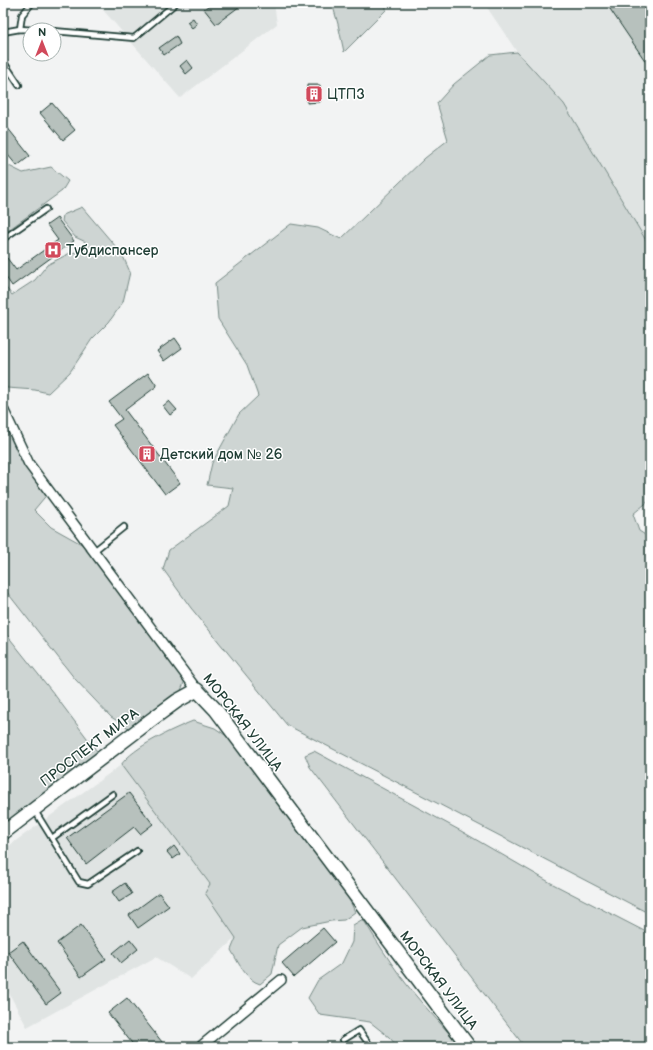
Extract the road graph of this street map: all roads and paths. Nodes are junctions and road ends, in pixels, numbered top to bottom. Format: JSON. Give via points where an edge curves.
{"nodes":[{"id":1,"x":32,"y":3,"type":"edge"},
{"id":2,"x":176,"y":3,"type":"edge"},
{"id":3,"x":20,"y":29,"type":"joint"},
{"id":4,"x":3,"y":32,"type":"edge"},
{"id":5,"x":62,"y":33,"type":"edge"},
{"id":6,"x":3,"y":60,"type":"edge"},
{"id":7,"x":19,"y":85,"type":"dead end"},
{"id":8,"x":46,"y":209,"type":"dead end"},
{"id":9,"x":3,"y":239,"type":"edge"},
{"id":10,"x":3,"y":410,"type":"edge"},
{"id":11,"x":124,"y":527,"type":"dead end"},
{"id":12,"x":94,"y":551,"type":"junction"},
{"id":13,"x":197,"y":690,"type":"junction"},
{"id":14,"x":113,"y":794,"type":"dead end"},
{"id":15,"x":34,"y":809,"type":"junction"},
{"id":16,"x":3,"y":833,"type":"edge"},
{"id":17,"x":52,"y":838,"type":"junction"},
{"id":18,"x":137,"y":851,"type":"dead end"},
{"id":19,"x":281,"y":980,"type":"dead end"},
{"id":20,"x":343,"y":1040,"type":"dead end"},
{"id":21,"x":209,"y":1044,"type":"edge"},
{"id":22,"x":200,"y":1047,"type":"edge"},
{"id":23,"x":371,"y":1047,"type":"edge"},
{"id":24,"x":469,"y":1047,"type":"edge"}],
"edges":[{"from":1,"to":3,"type":"lane","via":[[22,15]]},
{"from":2,"to":5,"type":"lane","via":[[134,38]]},
{"from":3,"to":4,"type":"lane"},
{"from":6,"to":7,"type":"lane"},
{"from":8,"to":9,"type":"lane"},
{"from":10,"to":12,"type":"street","name":"МОРСКАЯ УЛИЦА","via":[[29,464]]},
{"from":11,"to":12,"type":"lane"},
{"from":12,"to":13,"type":"street","name":"МОРСКАЯ УЛИЦА"},
{"from":13,"to":15,"type":"main road","name":"ПРОСПЕКТ МИРА","via":[[172,705]]},
{"from":13,"to":24,"type":"main road","name":"МОРСКАЯ УЛИЦА","via":[[216,710]]},
{"from":14,"to":17,"type":"lane"},
{"from":15,"to":16,"type":"main road","name":"ПРОСПЕКТ МИРА"},
{"from":15,"to":17,"type":"lane"},
{"from":17,"to":18,"type":"lane","via":[[79,882],[88,884]]},
{"from":19,"to":21,"type":"street"},
{"from":20,"to":23,"type":"lane","via":[[358,1030]]},
{"from":21,"to":22,"type":"street"}]}
